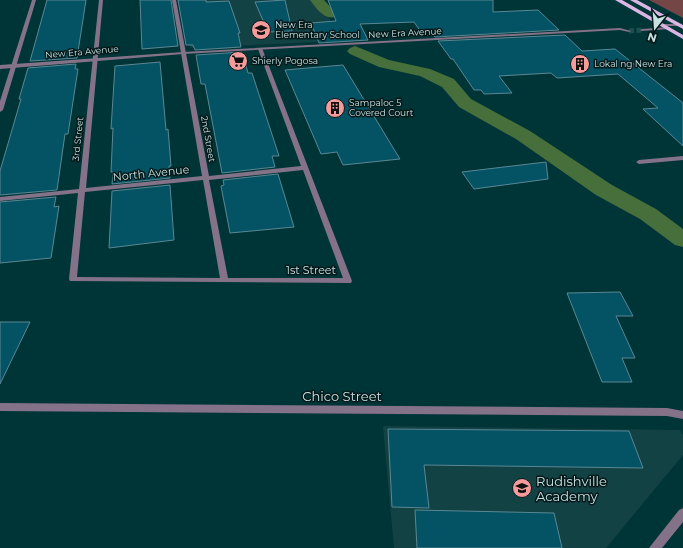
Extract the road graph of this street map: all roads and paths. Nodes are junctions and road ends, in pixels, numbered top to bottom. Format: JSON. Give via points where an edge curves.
{"nodes":[{"id":1,"x":34,"y":0,"type":"edge"},
{"id":2,"x":101,"y":0,"type":"edge"},
{"id":3,"x":174,"y":0,"type":"edge"},
{"id":4,"x":618,"y":0,"type":"edge"},
{"id":5,"x":633,"y":0,"type":"edge"},
{"id":6,"x":661,"y":25,"type":"junction"},
{"id":7,"x":637,"y":26,"type":"tunnel mouth"},
{"id":8,"x":681,"y":26,"type":"edge"},
{"id":9,"x":668,"y":28,"type":"junction"},
{"id":10,"x":642,"y":30,"type":"tunnel mouth"},
{"id":11,"x":629,"y":31,"type":"tunnel mouth"},
{"id":12,"x":683,"y":37,"type":"edge"},
{"id":13,"x":260,"y":49,"type":"junction"},
{"id":14,"x":183,"y":53,"type":"junction"},
{"id":15,"x":95,"y":59,"type":"junction"},
{"id":16,"x":14,"y":66,"type":"junction"},
{"id":17,"x":0,"y":67,"type":"edge"},
{"id":18,"x":0,"y":110,"type":"edge"},
{"id":19,"x":683,"y":158,"type":"edge"},
{"id":20,"x":639,"y":162,"type":"dead end"},
{"id":21,"x":305,"y":168,"type":"junction"},
{"id":22,"x":206,"y":178,"type":"junction"},
{"id":23,"x":82,"y":191,"type":"junction"},
{"id":24,"x":0,"y":199,"type":"edge"},
{"id":25,"x":73,"y":279,"type":"joint"},
{"id":26,"x":224,"y":280,"type":"junction"},
{"id":27,"x":0,"y":407,"type":"edge"},
{"id":28,"x":683,"y":415,"type":"edge"},
{"id":29,"x":683,"y":513,"type":"edge"},
{"id":30,"x":655,"y":548,"type":"edge"}],
"edges":[{"from":1,"to":16,"type":"street"},
{"from":2,"to":15,"type":"street","name":"3rd Street"},
{"from":3,"to":14,"type":"street","name":"2nd Street"},
{"from":4,"to":6,"type":"main road"},
{"from":5,"to":8,"type":"main road"},
{"from":6,"to":7,"type":"street"},
{"from":6,"to":8,"type":"street"},
{"from":6,"to":9,"type":"main road"},
{"from":8,"to":9,"type":"street"},
{"from":9,"to":10,"type":"street"},
{"from":9,"to":12,"type":"main road"},
{"from":11,"to":13,"type":"street","name":"New Era Avenue","via":[[622,28]]},
{"from":13,"to":14,"type":"street","name":"New Era Avenue"},
{"from":13,"to":21,"type":"street","name":"1st Street"},
{"from":14,"to":15,"type":"street","name":"New Era Avenue"},
{"from":14,"to":22,"type":"street","name":"2nd Street"},
{"from":15,"to":16,"type":"street","name":"New Era Avenue"},
{"from":15,"to":23,"type":"street","name":"3rd Street"},
{"from":16,"to":17,"type":"street","name":"New Era Avenue"},
{"from":16,"to":18,"type":"street"},
{"from":19,"to":20,"type":"street"},
{"from":21,"to":22,"type":"street","name":"North Avenue"},
{"from":21,"to":26,"type":"street","name":"1st Street","via":[[348,281]]},
{"from":22,"to":23,"type":"street","name":"North Avenue"},
{"from":22,"to":26,"type":"street","name":"2nd Street"},
{"from":23,"to":24,"type":"street","name":"North Avenue"},
{"from":23,"to":25,"type":"street","name":"3rd Street"},
{"from":25,"to":26,"type":"street","name":"1st Street"},
{"from":27,"to":28,"type":"street","name":"Chico Street","via":[[659,412]]},
{"from":29,"to":30,"type":"street"}]}
